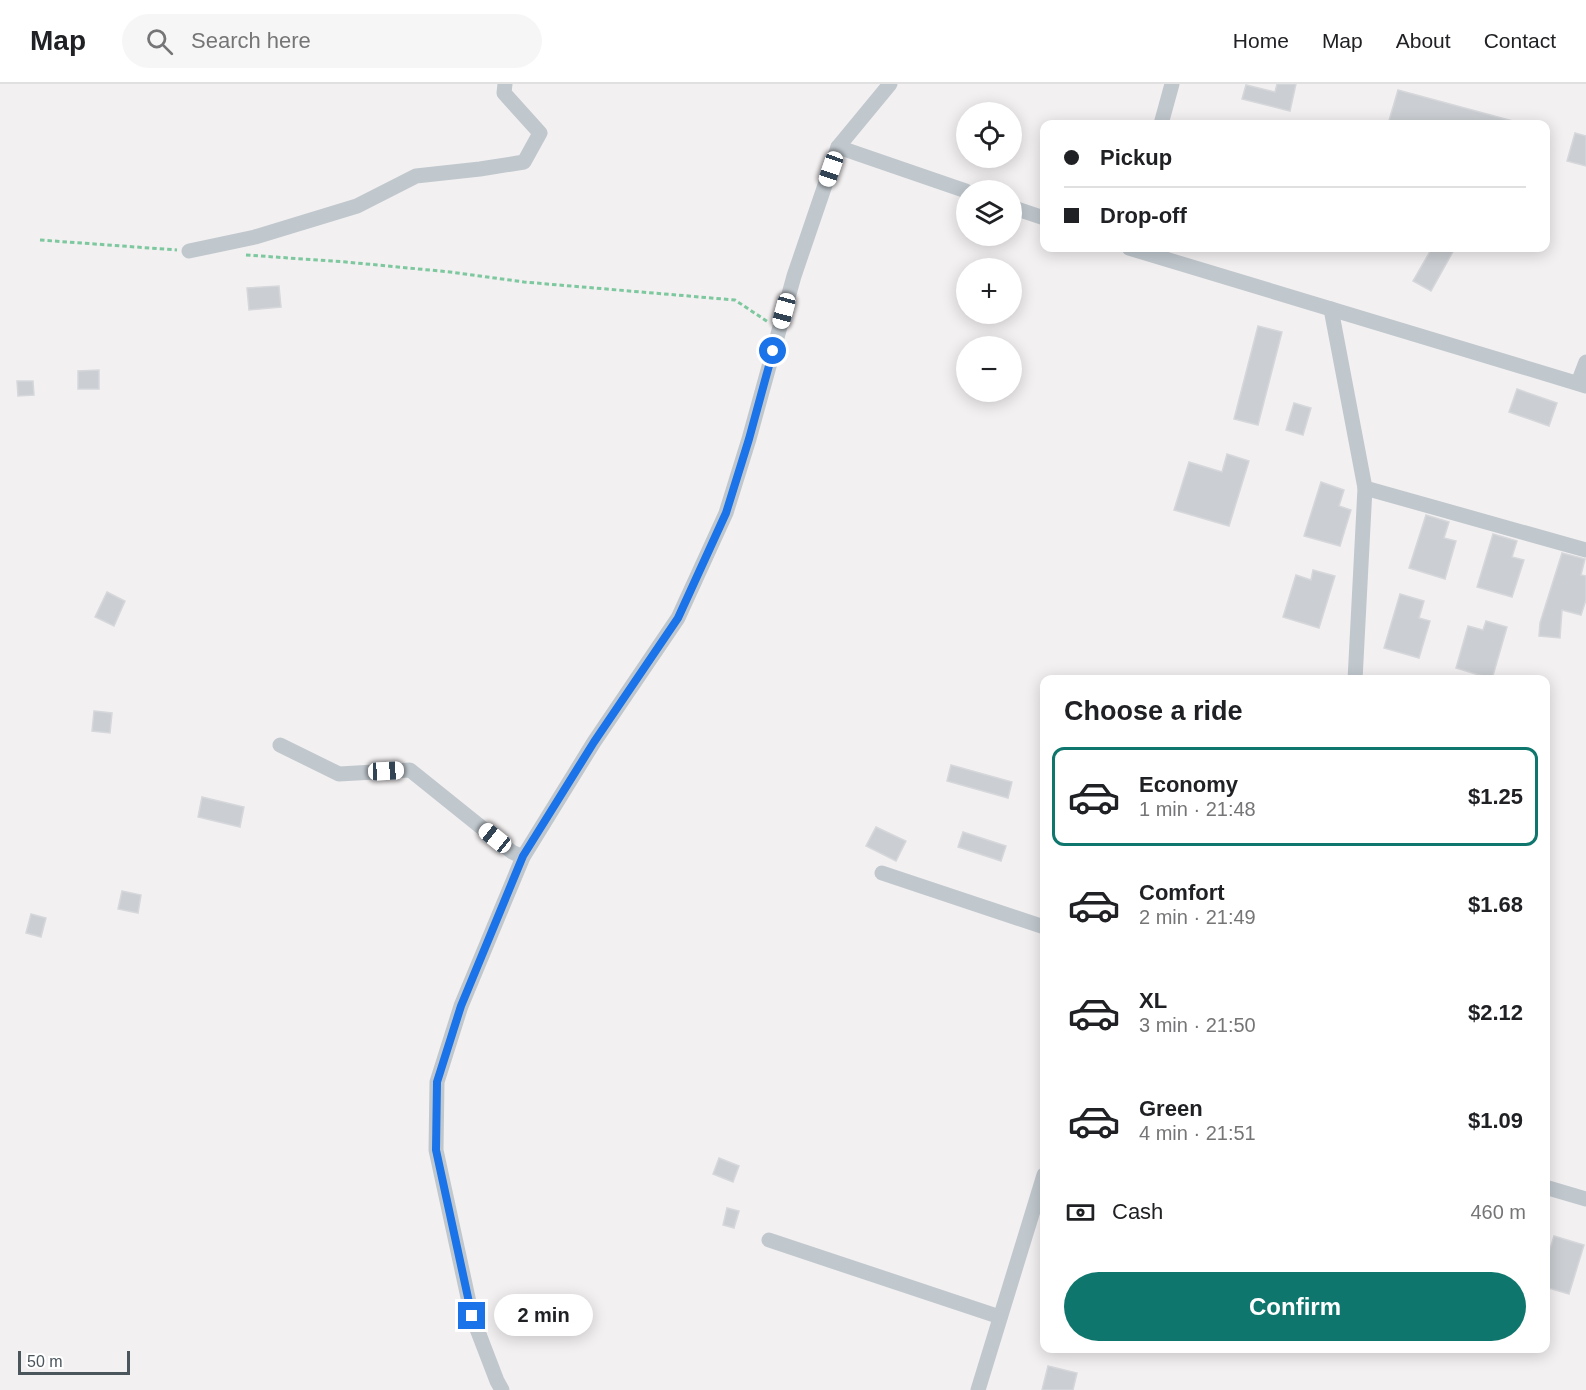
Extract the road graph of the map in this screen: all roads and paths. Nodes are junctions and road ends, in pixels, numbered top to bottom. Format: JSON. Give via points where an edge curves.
{"nodes":[{"id":1,"x":505,"y":84,"type":"edge"},
{"id":2,"x":890,"y":84,"type":"edge"},
{"id":3,"x":1172,"y":84,"type":"edge"},
{"id":4,"x":1162,"y":120,"type":"edge"},
{"id":5,"x":838,"y":147,"type":"junction"},
{"id":6,"x":956,"y":188,"type":"edge"},
{"id":7,"x":1022,"y":211,"type":"edge"},
{"id":8,"x":1040,"y":217,"type":"edge"},
{"id":9,"x":40,"y":240,"type":"dead end"},
{"id":10,"x":189,"y":251,"type":"joint"},
{"id":11,"x":1142,"y":252,"type":"edge"},
{"id":12,"x":245,"y":255,"type":"dead end"},
{"id":13,"x":1331,"y":309,"type":"junction"},
{"id":14,"x":780,"y":329,"type":"junction"},
{"id":15,"x":1586,"y":362,"type":"edge"},
{"id":16,"x":1582,"y":385,"type":"edge"},
{"id":17,"x":1365,"y":488,"type":"junction"},
{"id":18,"x":1586,"y":550,"type":"edge"},
{"id":19,"x":1355,"y":675,"type":"edge"},
{"id":20,"x":280,"y":746,"type":"dead end"},
{"id":21,"x":523,"y":856,"type":"junction"},
{"id":22,"x":882,"y":873,"type":"dead end"},
{"id":23,"x":1040,"y":926,"type":"edge"},
{"id":24,"x":1040,"y":1188,"type":"edge"},
{"id":25,"x":1550,"y":1188,"type":"edge"},
{"id":26,"x":1586,"y":1199,"type":"edge"},
{"id":27,"x":769,"y":1240,"type":"dead end"},
{"id":28,"x":1000,"y":1317,"type":"junction"},
{"id":29,"x":502,"y":1390,"type":"edge"},
{"id":30,"x":978,"y":1390,"type":"edge"}],
"edges":[{"from":1,"to":10,"type":"street","via":[[504,93],[540,133],[524,162],[417,176],[357,206],[255,237]]},
{"from":2,"to":5,"type":"street"},
{"from":3,"to":4,"type":"street"},
{"from":5,"to":6,"type":"street"},
{"from":5,"to":14,"type":"street"},
{"from":7,"to":8,"type":"street"},
{"from":9,"to":10,"type":"path"},
{"from":11,"to":13,"type":"street"},
{"from":12,"to":14,"type":"path","via":[[735,300]]},
{"from":13,"to":16,"type":"street"},
{"from":13,"to":17,"type":"street"},
{"from":14,"to":21,"type":"street","via":[[726,513],[678,618]]},
{"from":15,"to":16,"type":"street"},
{"from":17,"to":18,"type":"street"},
{"from":17,"to":19,"type":"street"},
{"from":20,"to":21,"type":"street","via":[[339,774],[410,770],[512,852]]},
{"from":21,"to":29,"type":"street","via":[[461,1006],[437,1082],[436,1150],[472,1316]]},
{"from":22,"to":23,"type":"street"},
{"from":24,"to":28,"type":"street"},
{"from":25,"to":26,"type":"street"},
{"from":27,"to":28,"type":"street"},
{"from":28,"to":30,"type":"street"}]}
